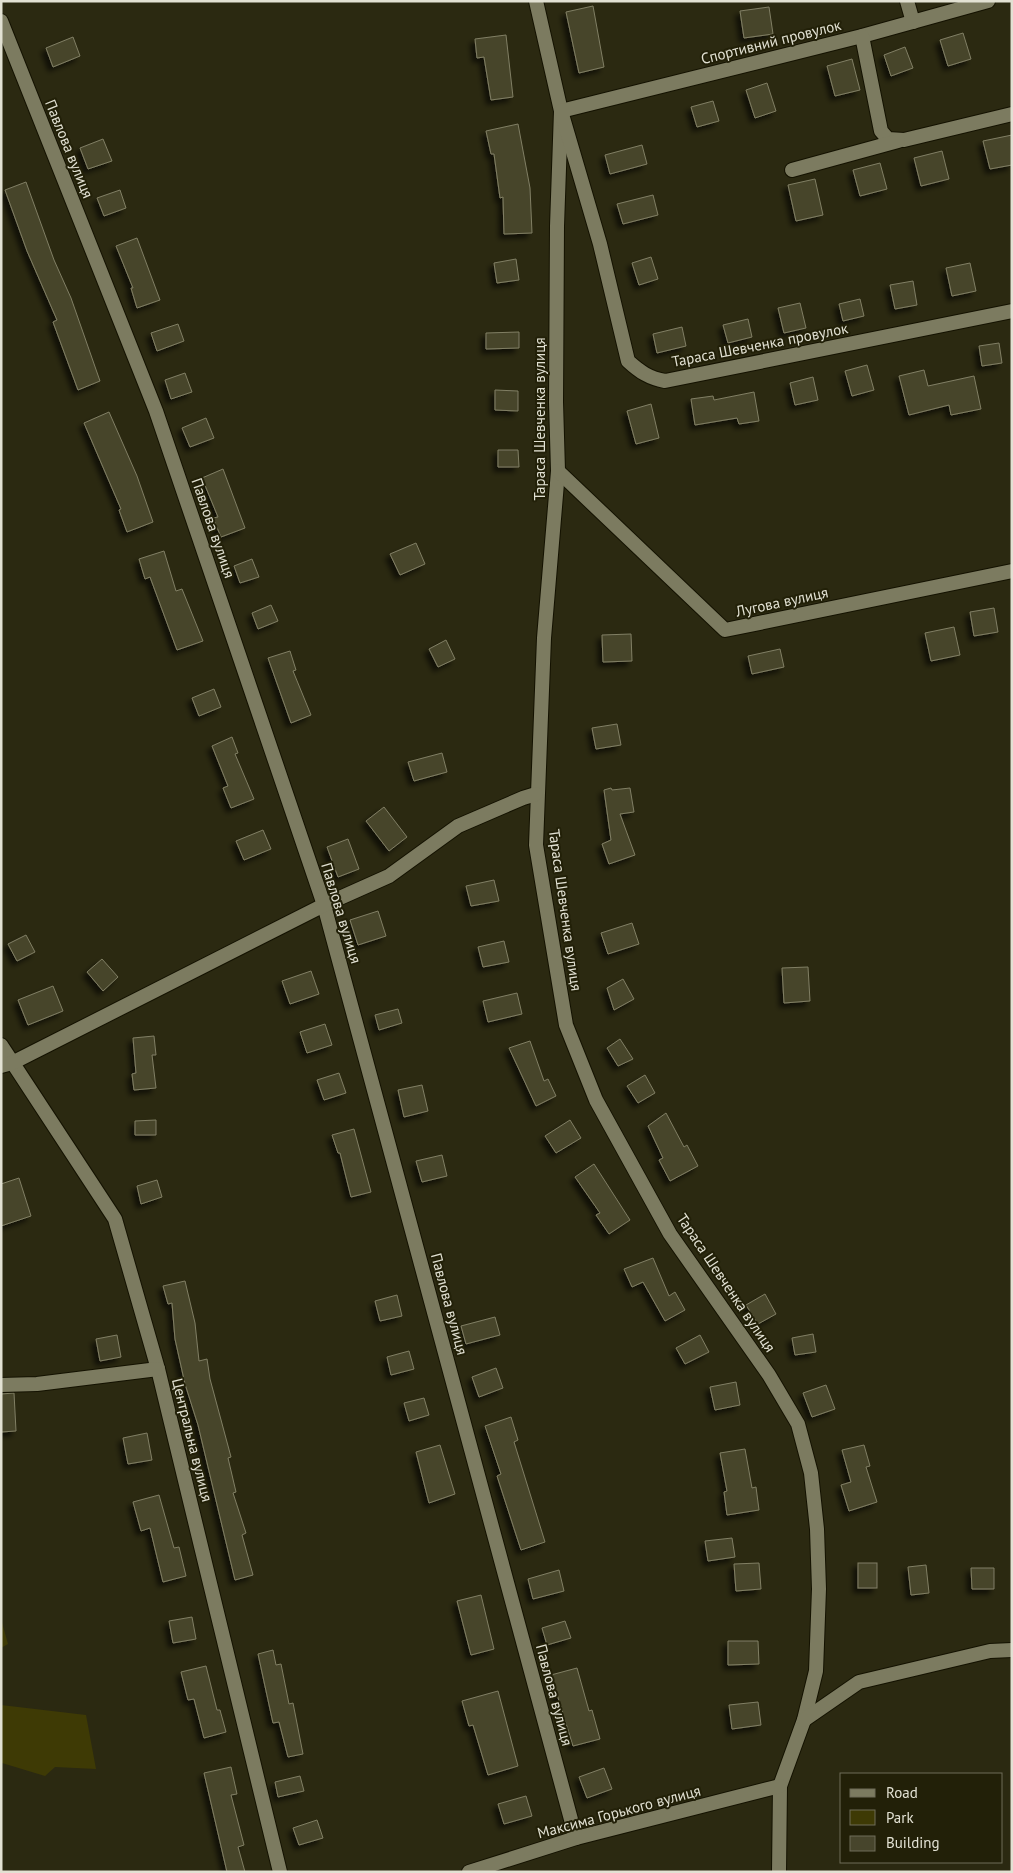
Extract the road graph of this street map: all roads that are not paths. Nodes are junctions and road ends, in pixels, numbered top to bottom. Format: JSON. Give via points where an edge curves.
{"nodes":[{"id":1,"x":536,"y":1,"type":"edge"},
{"id":2,"x":907,"y":1,"type":"edge"},
{"id":3,"x":988,"y":1,"type":"edge"},
{"id":4,"x":1,"y":21,"type":"edge"},
{"id":5,"x":913,"y":22,"type":"junction"},
{"id":6,"x":862,"y":36,"type":"junction"},
{"id":7,"x":561,"y":111,"type":"junction"},
{"id":8,"x":1012,"y":114,"type":"edge"},
{"id":9,"x":904,"y":140,"type":"junction"},
{"id":10,"x":792,"y":170,"type":"dead end"},
{"id":11,"x":1012,"y":311,"type":"edge"},
{"id":12,"x":558,"y":471,"type":"junction"},
{"id":13,"x":1012,"y":571,"type":"edge"},
{"id":14,"x":536,"y":794,"type":"junction"},
{"id":15,"x":324,"y":905,"type":"junction"},
{"id":16,"x":1,"y":1045,"type":"edge"},
{"id":17,"x":7,"y":1065,"type":"edge"},
{"id":18,"x":158,"y":1369,"type":"junction"},
{"id":19,"x":1,"y":1385,"type":"edge"},
{"id":20,"x":1012,"y":1650,"type":"edge"},
{"id":21,"x":804,"y":1720,"type":"junction"},
{"id":22,"x":780,"y":1786,"type":"junction"},
{"id":23,"x":576,"y":1838,"type":"junction"},
{"id":24,"x":280,"y":1872,"type":"edge"},
{"id":25,"x":469,"y":1872,"type":"edge"},
{"id":26,"x":779,"y":1872,"type":"edge"}],
"edges":[{"from":1,"to":7,"type":"street","name":"Тараса Шевченка вулиця"},
{"from":2,"to":5,"type":"street"},
{"from":3,"to":5,"type":"street","name":"Спортивний провулок"},
{"from":4,"to":15,"type":"street","name":"Павлова вулиця","via":[[156,411]]},
{"from":5,"to":6,"type":"street","name":"Спортивний провулок"},
{"from":6,"to":7,"type":"street","name":"Спортивний провулок"},
{"from":6,"to":9,"type":"street","via":[[881,131],[888,139]]},
{"from":7,"to":11,"type":"street","name":"Тараса Шевченка провулок","via":[[600,244],[628,361],[640,373],[653,379],[664,381]]},
{"from":7,"to":12,"type":"street","name":"Тараса Шевченка вулиця","via":[[557,275]]},
{"from":8,"to":9,"type":"street"},
{"from":9,"to":10,"type":"street"},
{"from":12,"to":13,"type":"street","name":"Лугова вулиця","via":[[725,630]]},
{"from":12,"to":14,"type":"street","name":"Тараса Шевченка вулиця","via":[[544,638]]},
{"from":14,"to":15,"type":"street","via":[[458,826],[389,876]]},
{"from":14,"to":21,"type":"street","name":"Тараса Шевченка вулиця","via":[[536,845],[566,1025],[596,1100],[670,1234],[769,1375],[798,1424],[811,1473],[819,1589],[816,1671]]},
{"from":15,"to":17,"type":"street"},
{"from":15,"to":23,"type":"street","name":"Павлова вулиця"},
{"from":16,"to":17,"type":"street","name":"Центральна вулиця"},
{"from":17,"to":18,"type":"street","name":"Центральна вулиця","via":[[114,1219]]},
{"from":18,"to":19,"type":"street","via":[[38,1384]]},
{"from":18,"to":24,"type":"street","name":"Центральна вулиця"},
{"from":20,"to":21,"type":"street","via":[[990,1651],[859,1682]]},
{"from":21,"to":22,"type":"street","name":"Тараса Шевченка вулиця"},
{"from":22,"to":23,"type":"street","name":"Максима Горького вулиця"},
{"from":22,"to":26,"type":"street","name":"Тараса Шевченка вулиця"},
{"from":23,"to":25,"type":"street","name":"Максима Горького вулиця"}]}
